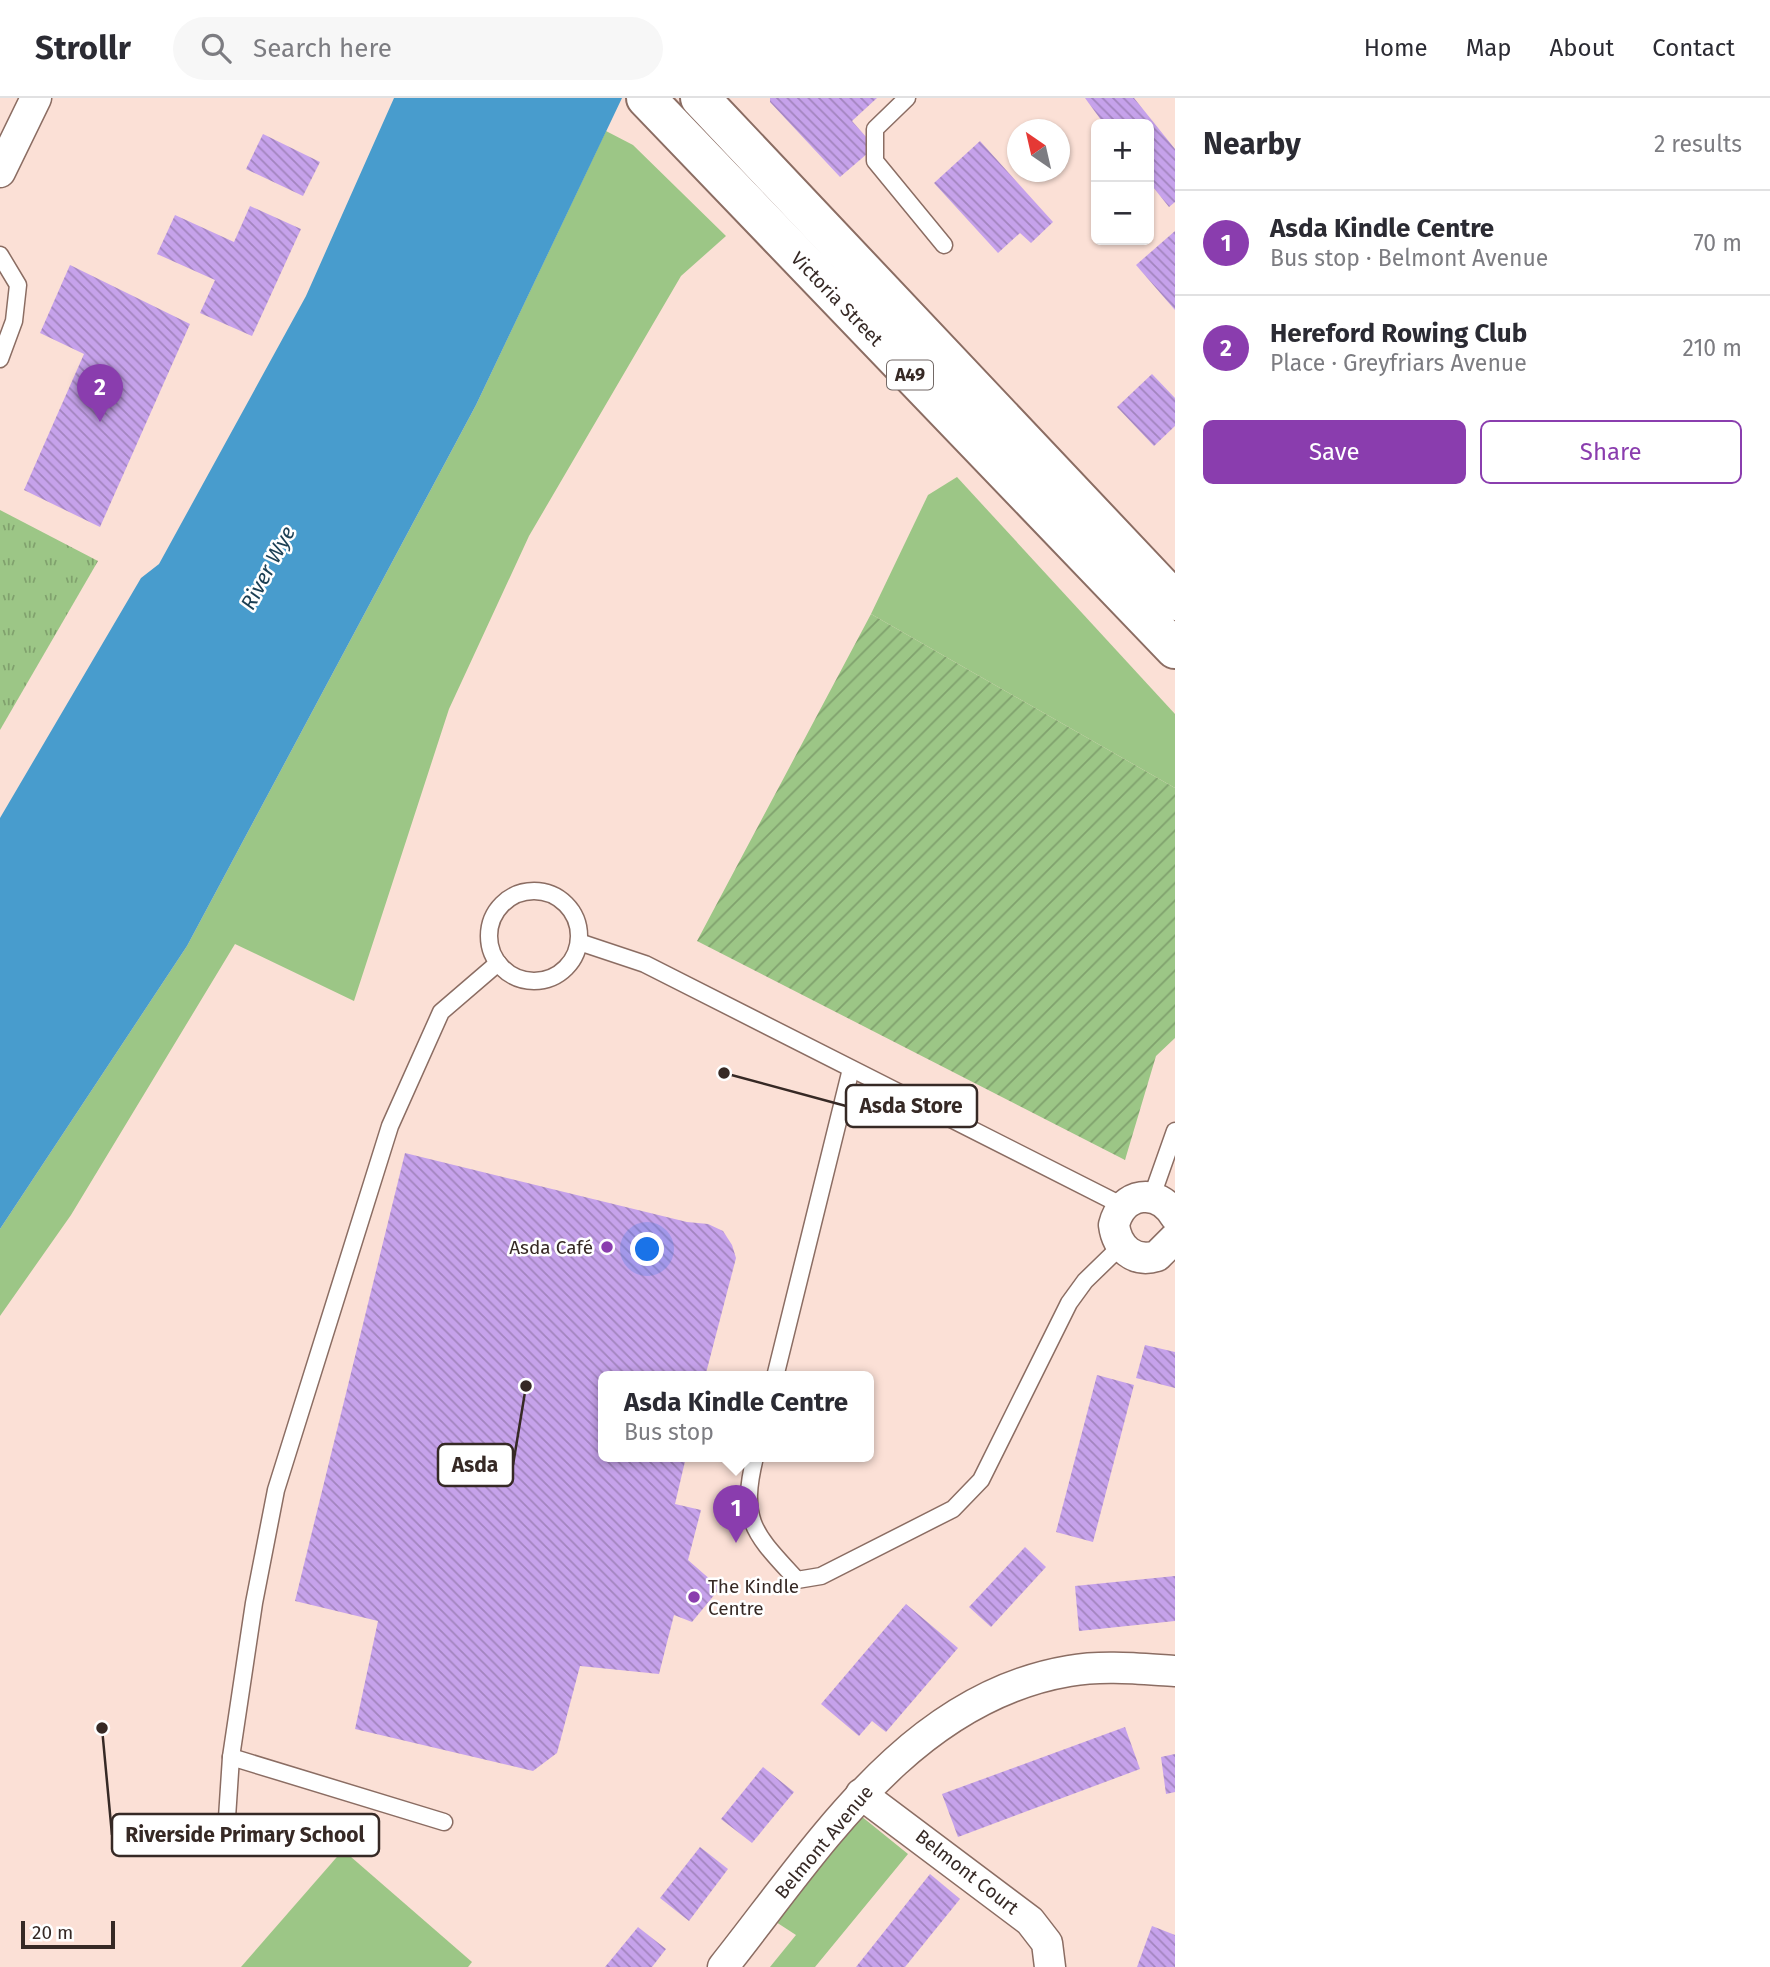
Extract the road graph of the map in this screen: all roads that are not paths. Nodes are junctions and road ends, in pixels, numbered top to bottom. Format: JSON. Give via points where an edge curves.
{"nodes":[{"id":1,"x":36,"y":98,"type":"edge"},
{"id":2,"x":646,"y":98,"type":"edge"},
{"id":3,"x":700,"y":98,"type":"edge"},
{"id":4,"x":907,"y":98,"type":"edge"},
{"id":5,"x":0,"y":172,"type":"edge"},
{"id":6,"x":944,"y":245,"type":"dead end"},
{"id":7,"x":0,"y":255,"type":"edge"},
{"id":8,"x":0,"y":359,"type":"edge"},
{"id":9,"x":1175,"y":601,"type":"edge"},
{"id":10,"x":1175,"y":649,"type":"edge"},
{"id":11,"x":579,"y":942,"type":"junction"},
{"id":12,"x":498,"y":963,"type":"junction"},
{"id":13,"x":851,"y":1069,"type":"junction"},
{"id":14,"x":1175,"y":1131,"type":"edge"},
{"id":15,"x":1168,"y":1203,"type":"edge"},
{"id":16,"x":1122,"y":1206,"type":"junction"},
{"id":17,"x":1175,"y":1238,"type":"edge"},
{"id":18,"x":1121,"y":1245,"type":"junction"},
{"id":19,"x":776,"y":1371,"type":"edge"},
{"id":20,"x":754,"y":1462,"type":"edge"},
{"id":21,"x":1175,"y":1671,"type":"edge"},
{"id":22,"x":230,"y":1757,"type":"junction"},
{"id":23,"x":861,"y":1794,"type":"junction"},
{"id":24,"x":444,"y":1822,"type":"dead end"},
{"id":25,"x":226,"y":1833,"type":"dead end"},
{"id":26,"x":723,"y":1967,"type":"edge"},
{"id":27,"x":1050,"y":1967,"type":"edge"}],
"edges":[{"from":1,"to":5,"type":"street"},
{"from":2,"to":10,"type":"highway","name":"Victoria Street","number":"A49"},
{"from":3,"to":9,"type":"highway","name":"Victoria Street","number":"A49"},
{"from":4,"to":6,"type":"lane","via":[[875,128],[875,161]]},
{"from":7,"to":8,"type":"lane","via":[[18,285],[15,321]]},
{"from":11,"to":12,"type":"lane","via":[[567,967],[555,977],[523,980]]},
{"from":11,"to":12,"type":"lane","via":[[579,928],[565,903],[547,893],[525,891],[507,901],[492,918],[490,949]]},
{"from":11,"to":13,"type":"lane","via":[[645,964]]},
{"from":12,"to":22,"type":"lane","via":[[442,1012],[390,1126],[276,1490]]},
{"from":13,"to":16,"type":"lane"},
{"from":13,"to":19,"type":"lane"},
{"from":14,"to":15,"type":"lane"},
{"from":15,"to":16,"type":"street","via":[[1141,1196]]},
{"from":16,"to":18,"type":"street","via":[[1114,1225]]},
{"from":17,"to":18,"type":"street","via":[[1165,1251],[1149,1258],[1128,1253]]},
{"from":18,"to":20,"type":"lane","via":[[1069,1303],[981,1480],[953,1510],[821,1576],[797,1580],[759,1539],[749,1514],[748,1486]]},
{"from":21,"to":23,"type":"street","name":"Belmont Avenue","via":[[1070,1671],[1016,1684],[928,1734]]},
{"from":22,"to":24,"type":"lane"},
{"from":22,"to":25,"type":"lane"},
{"from":23,"to":26,"type":"street","name":"Belmont Avenue"},
{"from":23,"to":27,"type":"street","name":"Belmont Court","via":[[1030,1921],[1047,1943]]}]}
